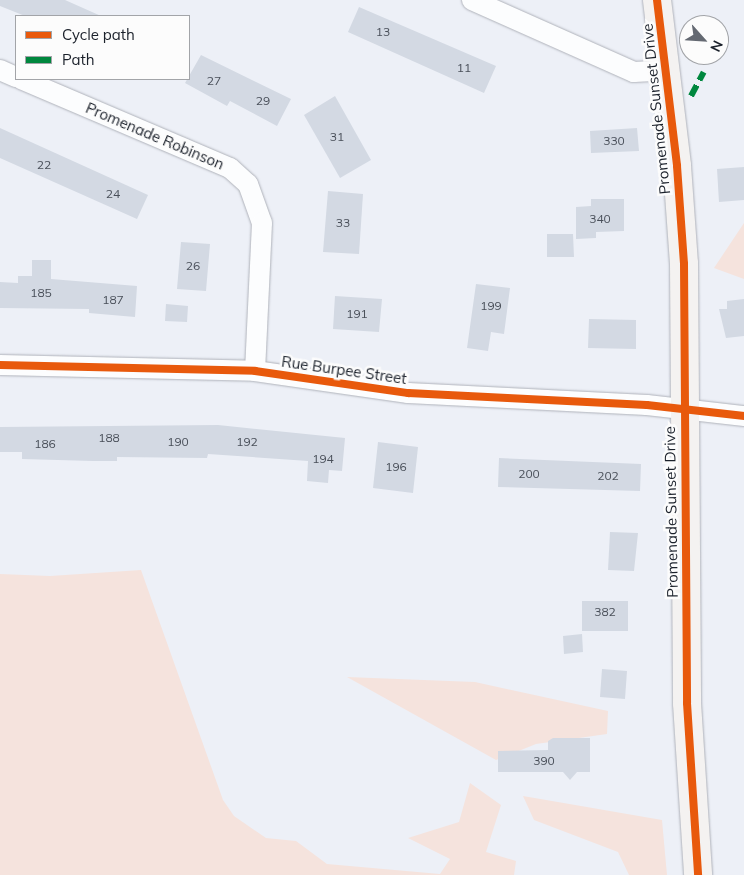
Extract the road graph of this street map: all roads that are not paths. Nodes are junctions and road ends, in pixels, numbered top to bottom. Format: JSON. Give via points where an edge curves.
{"nodes":[{"id":1,"x":472,"y":0,"type":"edge"},
{"id":2,"x":657,"y":0,"type":"edge"},
{"id":3,"x":0,"y":70,"type":"edge"},
{"id":4,"x":667,"y":70,"type":"junction"},
{"id":5,"x":15,"y":77,"type":"edge"},
{"id":6,"x":23,"y":80,"type":"edge"},
{"id":7,"x":0,"y":365,"type":"edge"},
{"id":8,"x":255,"y":371,"type":"junction"},
{"id":9,"x":684,"y":411,"type":"junction"},
{"id":10,"x":744,"y":416,"type":"edge"},
{"id":11,"x":698,"y":875,"type":"edge"}],
"edges":[{"from":1,"to":4,"type":"street","via":[[634,72]]},
{"from":2,"to":4,"type":"street","name":"Promenade Sunset Drive"},
{"from":3,"to":5,"type":"street"},
{"from":4,"to":9,"type":"street","name":"Promenade Sunset Drive","via":[[684,264]]},
{"from":6,"to":8,"type":"street","name":"Promenade Robinson","via":[[230,168],[248,184],[262,223]]},
{"from":7,"to":8,"type":"street","name":"Rue Burpee Street"},
{"from":8,"to":9,"type":"street","name":"Rue Burpee Street","via":[[408,393],[647,405]]},
{"from":9,"to":10,"type":"street","name":"Rue Burpee Street"},
{"from":9,"to":11,"type":"street","name":"Promenade Sunset Drive","via":[[689,772]]}]}
